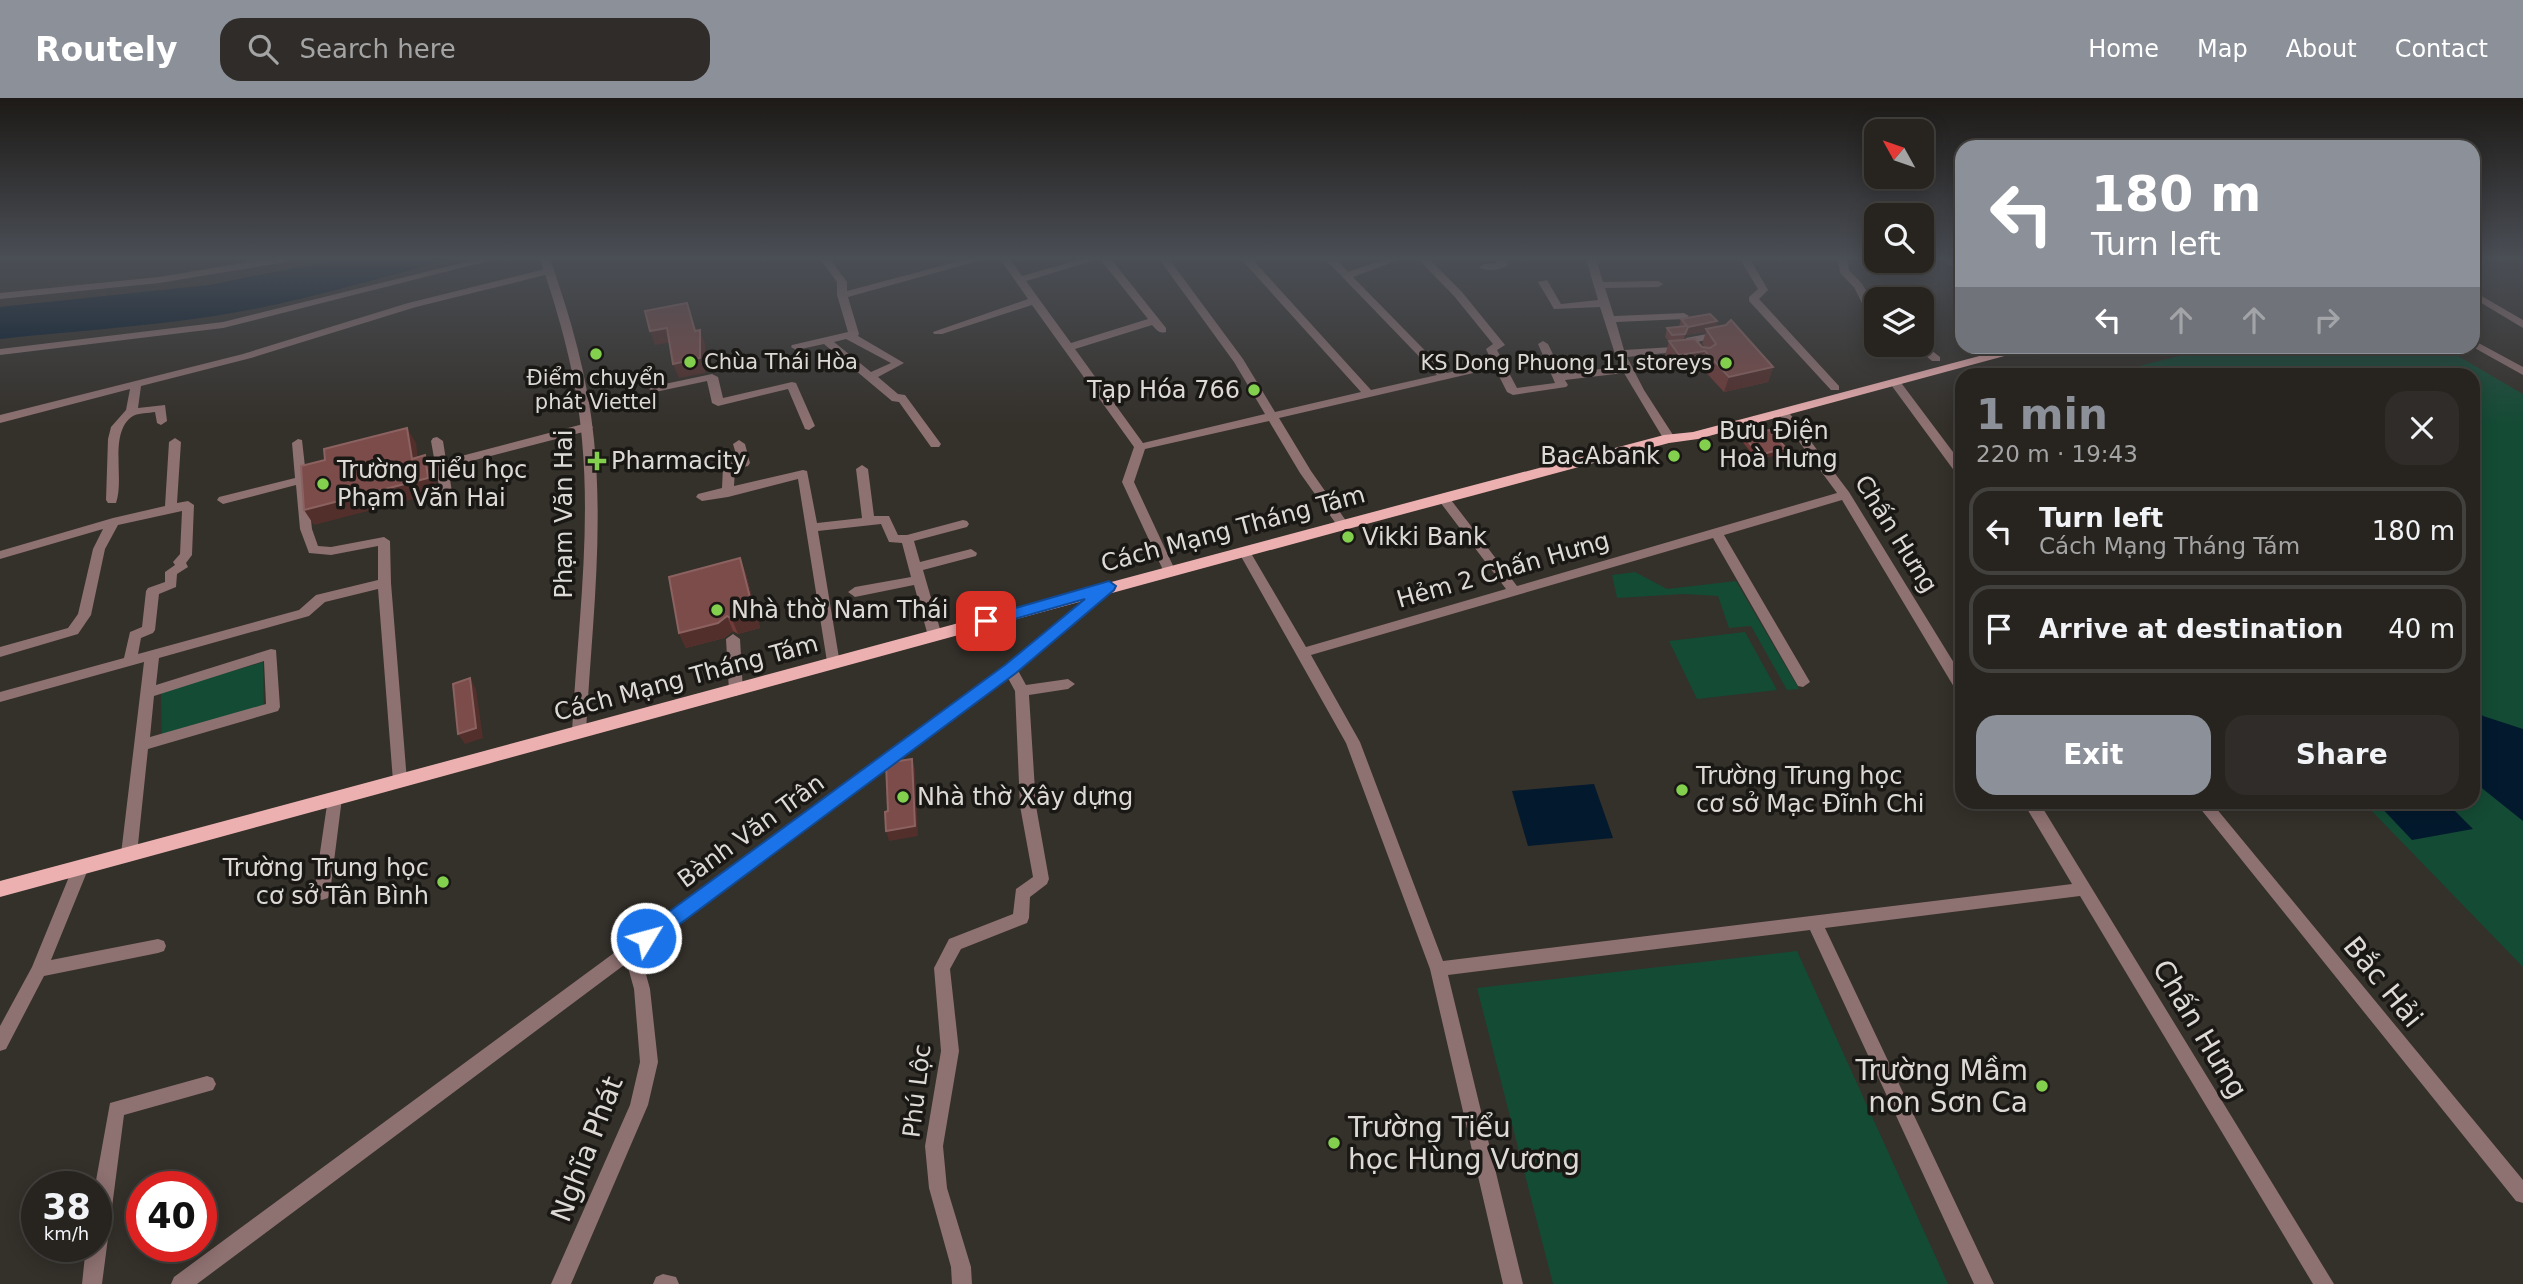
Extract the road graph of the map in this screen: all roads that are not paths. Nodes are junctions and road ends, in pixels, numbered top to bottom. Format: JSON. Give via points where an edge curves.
{"nodes":[{"id":1,"x":264,"y":314,"type":"edge"},
{"id":2,"x":382,"y":314,"type":"edge"},
{"id":3,"x":562,"y":314,"type":"edge"},
{"id":4,"x":848,"y":314,"type":"edge"},
{"id":5,"x":993,"y":314,"type":"edge"},
{"id":6,"x":1047,"y":314,"type":"edge"},
{"id":7,"x":1149,"y":314,"type":"edge"},
{"id":8,"x":1206,"y":314,"type":"edge"},
{"id":9,"x":1296,"y":314,"type":"edge"},
{"id":10,"x":1385,"y":314,"type":"edge"},
{"id":11,"x":1475,"y":314,"type":"edge"},
{"id":12,"x":1608,"y":314,"type":"edge"},
{"id":13,"x":1767,"y":314,"type":"edge"},
{"id":14,"x":2506,"y":314,"type":"edge"},
{"id":15,"x":1684,"y":316,"type":"edge"},
{"id":16,"x":1609,"y":319,"type":"junction"},
{"id":17,"x":1154,"y":321,"type":"junction"},
{"id":18,"x":2523,"y":325,"type":"edge"},
{"id":19,"x":1162,"y":330,"type":"dead end"},
{"id":20,"x":938,"y":332,"type":"dead end"},
{"id":21,"x":847,"y":335,"type":"junction"},
{"id":22,"x":1717,"y":335,"type":"edge"},
{"id":23,"x":825,"y":340,"type":"junction"},
{"id":24,"x":1543,"y":344,"type":"dead end"},
{"id":25,"x":796,"y":347,"type":"dead end"},
{"id":26,"x":1070,"y":347,"type":"junction"},
{"id":27,"x":1695,"y":347,"type":"junction"},
{"id":28,"x":2480,"y":347,"type":"edge"},
{"id":29,"x":0,"y":352,"type":"edge"},
{"id":30,"x":1620,"y":354,"type":"junction"},
{"id":31,"x":1955,"y":354,"type":"edge"},
{"id":32,"x":2004,"y":354,"type":"edge"},
{"id":33,"x":1933,"y":357,"type":"edge"},
{"id":34,"x":1704,"y":358,"type":"edge"},
{"id":35,"x":1936,"y":359,"type":"junction"},
{"id":36,"x":1498,"y":364,"type":"junction"},
{"id":37,"x":1629,"y":369,"type":"junction"},
{"id":38,"x":2523,"y":372,"type":"edge"},
{"id":39,"x":872,"y":376,"type":"junction"},
{"id":40,"x":1446,"y":377,"type":"junction"},
{"id":41,"x":1558,"y":377,"type":"junction"},
{"id":42,"x":1895,"y":382,"type":"junction"},
{"id":43,"x":136,"y":384,"type":"junction"},
{"id":44,"x":655,"y":388,"type":"dead end"},
{"id":45,"x":1835,"y":388,"type":"junction"},
{"id":46,"x":1369,"y":394,"type":"junction"},
{"id":47,"x":132,"y":411,"type":"junction"},
{"id":48,"x":1783,"y":412,"type":"junction"},
{"id":49,"x":1273,"y":416,"type":"junction"},
{"id":50,"x":0,"y":419,"type":"edge"},
{"id":51,"x":161,"y":421,"type":"dead end"},
{"id":52,"x":809,"y":426,"type":"dead end"},
{"id":53,"x":587,"y":427,"type":"junction"},
{"id":54,"x":1669,"y":438,"type":"junction"},
{"id":55,"x":437,"y":441,"type":"dead end"},
{"id":56,"x":175,"y":442,"type":"dead end"},
{"id":57,"x":298,"y":443,"type":"dead end"},
{"id":58,"x":740,"y":444,"type":"dead end"},
{"id":59,"x":935,"y":444,"type":"dead end"},
{"id":60,"x":1140,"y":447,"type":"junction"},
{"id":61,"x":1955,"y":463,"type":"edge"},
{"id":62,"x":442,"y":464,"type":"junction"},
{"id":63,"x":862,"y":469,"type":"dead end"},
{"id":64,"x":301,"y":480,"type":"junction"},
{"id":65,"x":446,"y":492,"type":"dead end"},
{"id":66,"x":728,"y":493,"type":"junction"},
{"id":67,"x":1845,"y":495,"type":"junction"},
{"id":68,"x":702,"y":497,"type":"dead end"},
{"id":69,"x":1444,"y":499,"type":"junction"},
{"id":70,"x":112,"y":500,"type":"dead end"},
{"id":71,"x":223,"y":500,"type":"dead end"},
{"id":72,"x":171,"y":509,"type":"junction"},
{"id":73,"x":868,"y":519,"type":"junction"},
{"id":74,"x":113,"y":522,"type":"junction"},
{"id":75,"x":963,"y":524,"type":"dead end"},
{"id":76,"x":1343,"y":526,"type":"junction"},
{"id":77,"x":812,"y":528,"type":"junction"},
{"id":78,"x":1716,"y":532,"type":"junction"},
{"id":79,"x":908,"y":539,"type":"junction"},
{"id":80,"x":1244,"y":551,"type":"junction"},
{"id":81,"x":971,"y":553,"type":"dead end"},
{"id":82,"x":0,"y":555,"type":"edge"},
{"id":83,"x":1169,"y":570,"type":"junction"},
{"id":84,"x":917,"y":574,"type":"junction"},
{"id":85,"x":384,"y":583,"type":"junction"},
{"id":86,"x":1109,"y":586,"type":"junction"},
{"id":87,"x":1514,"y":591,"type":"junction"},
{"id":88,"x":855,"y":592,"type":"dead end"},
{"id":89,"x":935,"y":636,"type":"junction"},
{"id":90,"x":733,"y":639,"type":"dead end"},
{"id":91,"x":0,"y":652,"type":"edge"},
{"id":92,"x":1302,"y":653,"type":"junction"},
{"id":93,"x":152,"y":656,"type":"junction"},
{"id":94,"x":130,"y":662,"type":"junction"},
{"id":95,"x":833,"y":664,"type":"junction"},
{"id":96,"x":1010,"y":669,"type":"junction"},
{"id":97,"x":1955,"y":676,"type":"edge"},
{"id":98,"x":1803,"y":682,"type":"dead end"},
{"id":99,"x":1068,"y":684,"type":"dead end"},
{"id":100,"x":736,"y":691,"type":"junction"},
{"id":101,"x":1022,"y":691,"type":"junction"},
{"id":102,"x":148,"y":693,"type":"junction"},
{"id":103,"x":0,"y":697,"type":"edge"},
{"id":104,"x":579,"y":732,"type":"junction"},
{"id":105,"x":142,"y":745,"type":"junction"},
{"id":106,"x":400,"y":781,"type":"junction"},
{"id":107,"x":335,"y":798,"type":"junction"},
{"id":108,"x":2035,"y":809,"type":"edge"},
{"id":109,"x":2209,"y":809,"type":"edge"},
{"id":110,"x":130,"y":854,"type":"junction"},
{"id":111,"x":81,"y":867,"type":"junction"},
{"id":112,"x":0,"y":889,"type":"edge"},
{"id":113,"x":2084,"y":889,"type":"junction"},
{"id":114,"x":322,"y":892,"type":"dead end"},
{"id":115,"x":1814,"y":922,"type":"junction"},
{"id":116,"x":158,"y":946,"type":"dead end"},
{"id":117,"x":631,"y":949,"type":"junction"},
{"id":118,"x":1438,"y":969,"type":"junction"},
{"id":119,"x":38,"y":970,"type":"junction"},
{"id":120,"x":0,"y":1043,"type":"edge"},
{"id":121,"x":207,"y":1084,"type":"dead end"},
{"id":122,"x":107,"y":1171,"type":"edge"},
{"id":123,"x":2523,"y":1194,"type":"edge"},
{"id":124,"x":94,"y":1262,"type":"edge"},
{"id":125,"x":92,"y":1284,"type":"edge"},
{"id":126,"x":181,"y":1284,"type":"edge"},
{"id":127,"x":561,"y":1284,"type":"edge"},
{"id":128,"x":962,"y":1284,"type":"edge"},
{"id":129,"x":1513,"y":1284,"type":"edge"},
{"id":130,"x":1984,"y":1284,"type":"edge"},
{"id":131,"x":2324,"y":1284,"type":"edge"}],
"edges":[{"from":1,"to":29,"type":"street","via":[[223,325]]},
{"from":2,"to":43,"type":"street"},
{"from":3,"to":53,"type":"street","name":"Phạm Văn Hai"},
{"from":4,"to":21,"type":"street","via":[[854,334]]},
{"from":5,"to":20,"type":"street"},
{"from":6,"to":26,"type":"street"},
{"from":7,"to":17,"type":"street"},
{"from":8,"to":49,"type":"street"},
{"from":9,"to":46,"type":"street"},
{"from":10,"to":40,"type":"street"},
{"from":11,"to":36,"type":"street","via":[[1500,345],[1491,349]]},
{"from":12,"to":16,"type":"street"},
{"from":13,"to":45,"type":"street"},
{"from":14,"to":18,"type":"street"},
{"from":15,"to":16,"type":"street"},
{"from":16,"to":30,"type":"street"},
{"from":17,"to":19,"type":"street"},
{"from":17,"to":26,"type":"street"},
{"from":21,"to":23,"type":"street"},
{"from":21,"to":39,"type":"street","via":[[899,363]]},
{"from":22,"to":27,"type":"street","via":[[1690,340]]},
{"from":23,"to":25,"type":"street"},
{"from":23,"to":39,"type":"street"},
{"from":24,"to":41,"type":"street"},
{"from":26,"to":60,"type":"street"},
{"from":27,"to":30,"type":"street"},
{"from":27,"to":34,"type":"street"},
{"from":28,"to":38,"type":"street"},
{"from":30,"to":37,"type":"street"},
{"from":31,"to":35,"type":"main road","name":"Cách Mạng Tháng Tám"},
{"from":32,"to":42,"type":"main road","name":"Cách Mạng Tháng Tám"},
{"from":33,"to":35,"type":"street"},
{"from":35,"to":45,"type":"main road","name":"Cách Mạng Tháng Tám"},
{"from":36,"to":40,"type":"street"},
{"from":36,"to":41,"type":"street","via":[[1513,392],[1562,385]]},
{"from":37,"to":41,"type":"street"},
{"from":37,"to":54,"type":"street"},
{"from":39,"to":59,"type":"street","via":[[899,398]]},
{"from":40,"to":46,"type":"street"},
{"from":42,"to":48,"type":"main road","name":"Cách Mạng Tháng Tám"},
{"from":42,"to":61,"type":"street"},
{"from":43,"to":47,"type":"street"},
{"from":43,"to":50,"type":"street"},
{"from":44,"to":52,"type":"street","via":[[712,377],[718,403],[792,384]]},
{"from":45,"to":54,"type":"main road","name":"Cách Mạng Tháng Tám","via":[[1687,427]]},
{"from":46,"to":49,"type":"street"},
{"from":47,"to":51,"type":"street","via":[[161,407]]},
{"from":47,"to":70,"type":"street","via":[[117,427],[114,439]]},
{"from":48,"to":54,"type":"main road","name":"Cách Mạng Tháng Tám"},
{"from":48,"to":67,"type":"street","name":"Chấn Hưng"},
{"from":49,"to":60,"type":"street"},
{"from":49,"to":76,"type":"street"},
{"from":53,"to":62,"type":"street"},
{"from":53,"to":104,"type":"street","name":"Phạm Văn Hai","via":[[590,507]]},
{"from":54,"to":69,"type":"main road","name":"Cách Mạng Tháng Tám"},
{"from":55,"to":62,"type":"street"},
{"from":56,"to":72,"type":"street"},
{"from":57,"to":64,"type":"street"},
{"from":58,"to":66,"type":"street","via":[[744,463],[729,467]]},
{"from":60,"to":83,"type":"street","via":[[1128,482]]},
{"from":62,"to":65,"type":"street"},
{"from":63,"to":73,"type":"street"},
{"from":64,"to":71,"type":"street"},
{"from":64,"to":85,"type":"street","via":[[313,551],[384,541]]},
{"from":66,"to":68,"type":"street"},
{"from":66,"to":77,"type":"street","via":[[803,474]]},
{"from":67,"to":78,"type":"street","name":"Hẻm 2 Chấn Hưng"},
{"from":67,"to":97,"type":"street","name":"Chấn Hưng"},
{"from":69,"to":76,"type":"main road","name":"Cách Mạng Tháng Tám"},
{"from":69,"to":87,"type":"street"},
{"from":72,"to":74,"type":"street"},
{"from":72,"to":94,"type":"street","via":[[188,505],[186,555],[179,562],[182,567],[171,572],[172,584],[153,591],[148,629],[135,635]]},
{"from":73,"to":77,"type":"street"},
{"from":73,"to":79,"type":"street","via":[[885,519],[893,539]]},
{"from":74,"to":82,"type":"street"},
{"from":74,"to":91,"type":"street","via":[[99,549],[84,615],[73,631]]},
{"from":75,"to":79,"type":"street"},
{"from":76,"to":80,"type":"main road","name":"Cách Mạng Tháng Tám"},
{"from":77,"to":95,"type":"street"},
{"from":78,"to":87,"type":"street","name":"Hẻm 2 Chấn Hưng"},
{"from":78,"to":98,"type":"street"},
{"from":79,"to":84,"type":"street"},
{"from":80,"to":83,"type":"main road","name":"Cách Mạng Tháng Tám"},
{"from":80,"to":92,"type":"street"},
{"from":81,"to":84,"type":"street"},
{"from":83,"to":86,"type":"main road","name":"Cách Mạng Tháng Tám"},
{"from":84,"to":88,"type":"street"},
{"from":84,"to":89,"type":"street"},
{"from":85,"to":93,"type":"street","via":[[321,598],[304,613]]},
{"from":85,"to":106,"type":"street"},
{"from":86,"to":89,"type":"main road","name":"Cách Mạng Tháng Tám"},
{"from":86,"to":96,"type":"street","name":"Bành Văn Trân"},
{"from":87,"to":92,"type":"street","name":"Hẻm 2 Chấn Hưng"},
{"from":89,"to":95,"type":"main road","name":"Cách Mạng Tháng Tám"},
{"from":90,"to":100,"type":"street"},
{"from":92,"to":118,"type":"street","via":[[1353,742]]},
{"from":93,"to":94,"type":"street"},
{"from":93,"to":102,"type":"street"},
{"from":94,"to":103,"type":"street"},
{"from":95,"to":100,"type":"main road","name":"Cách Mạng Tháng Tám"},
{"from":96,"to":101,"type":"street","name":"Phú Lộc"},
{"from":96,"to":117,"type":"street","name":"Bành Văn Trân"},
{"from":99,"to":101,"type":"street"},
{"from":100,"to":104,"type":"main road","name":"Cách Mạng Tháng Tám"},
{"from":101,"to":128,"type":"street","name":"Phú Lộc","via":[[1028,806],[1041,879],[1022,894],[1021,918],[955,944],[942,968],[950,1051],[934,1146],[938,1188]]},
{"from":102,"to":105,"type":"street"},
{"from":102,"to":105,"type":"street","via":[[271,654],[273,707]]},
{"from":104,"to":106,"type":"main road","name":"Cách Mạng Tháng Tám"},
{"from":105,"to":110,"type":"street"},
{"from":106,"to":107,"type":"main road","name":"Cách Mạng Tháng Tám"},
{"from":107,"to":110,"type":"main road","name":"Cách Mạng Tháng Tám"},
{"from":107,"to":114,"type":"street"},
{"from":108,"to":113,"type":"street","name":"Chấn Hưng"},
{"from":109,"to":123,"type":"street","name":"Bắc Hải"},
{"from":110,"to":111,"type":"main road","name":"Cách Mạng Tháng Tám"},
{"from":111,"to":112,"type":"main road","name":"Cách Mạng Tháng Tám"},
{"from":111,"to":119,"type":"street"},
{"from":113,"to":115,"type":"street"},
{"from":113,"to":131,"type":"street","name":"Chấn Hưng"},
{"from":115,"to":118,"type":"street"},
{"from":115,"to":130,"type":"street"},
{"from":116,"to":119,"type":"street"},
{"from":117,"to":126,"type":"street","name":"Bành Văn Trân"},
{"from":117,"to":127,"type":"street","name":"Nghĩa Phát","via":[[644,999],[649,1062],[639,1105]]},
{"from":118,"to":129,"type":"street"},
{"from":119,"to":120,"type":"street"},
{"from":121,"to":122,"type":"street","via":[[116,1109]]},
{"from":124,"to":125,"type":"street"}]}
